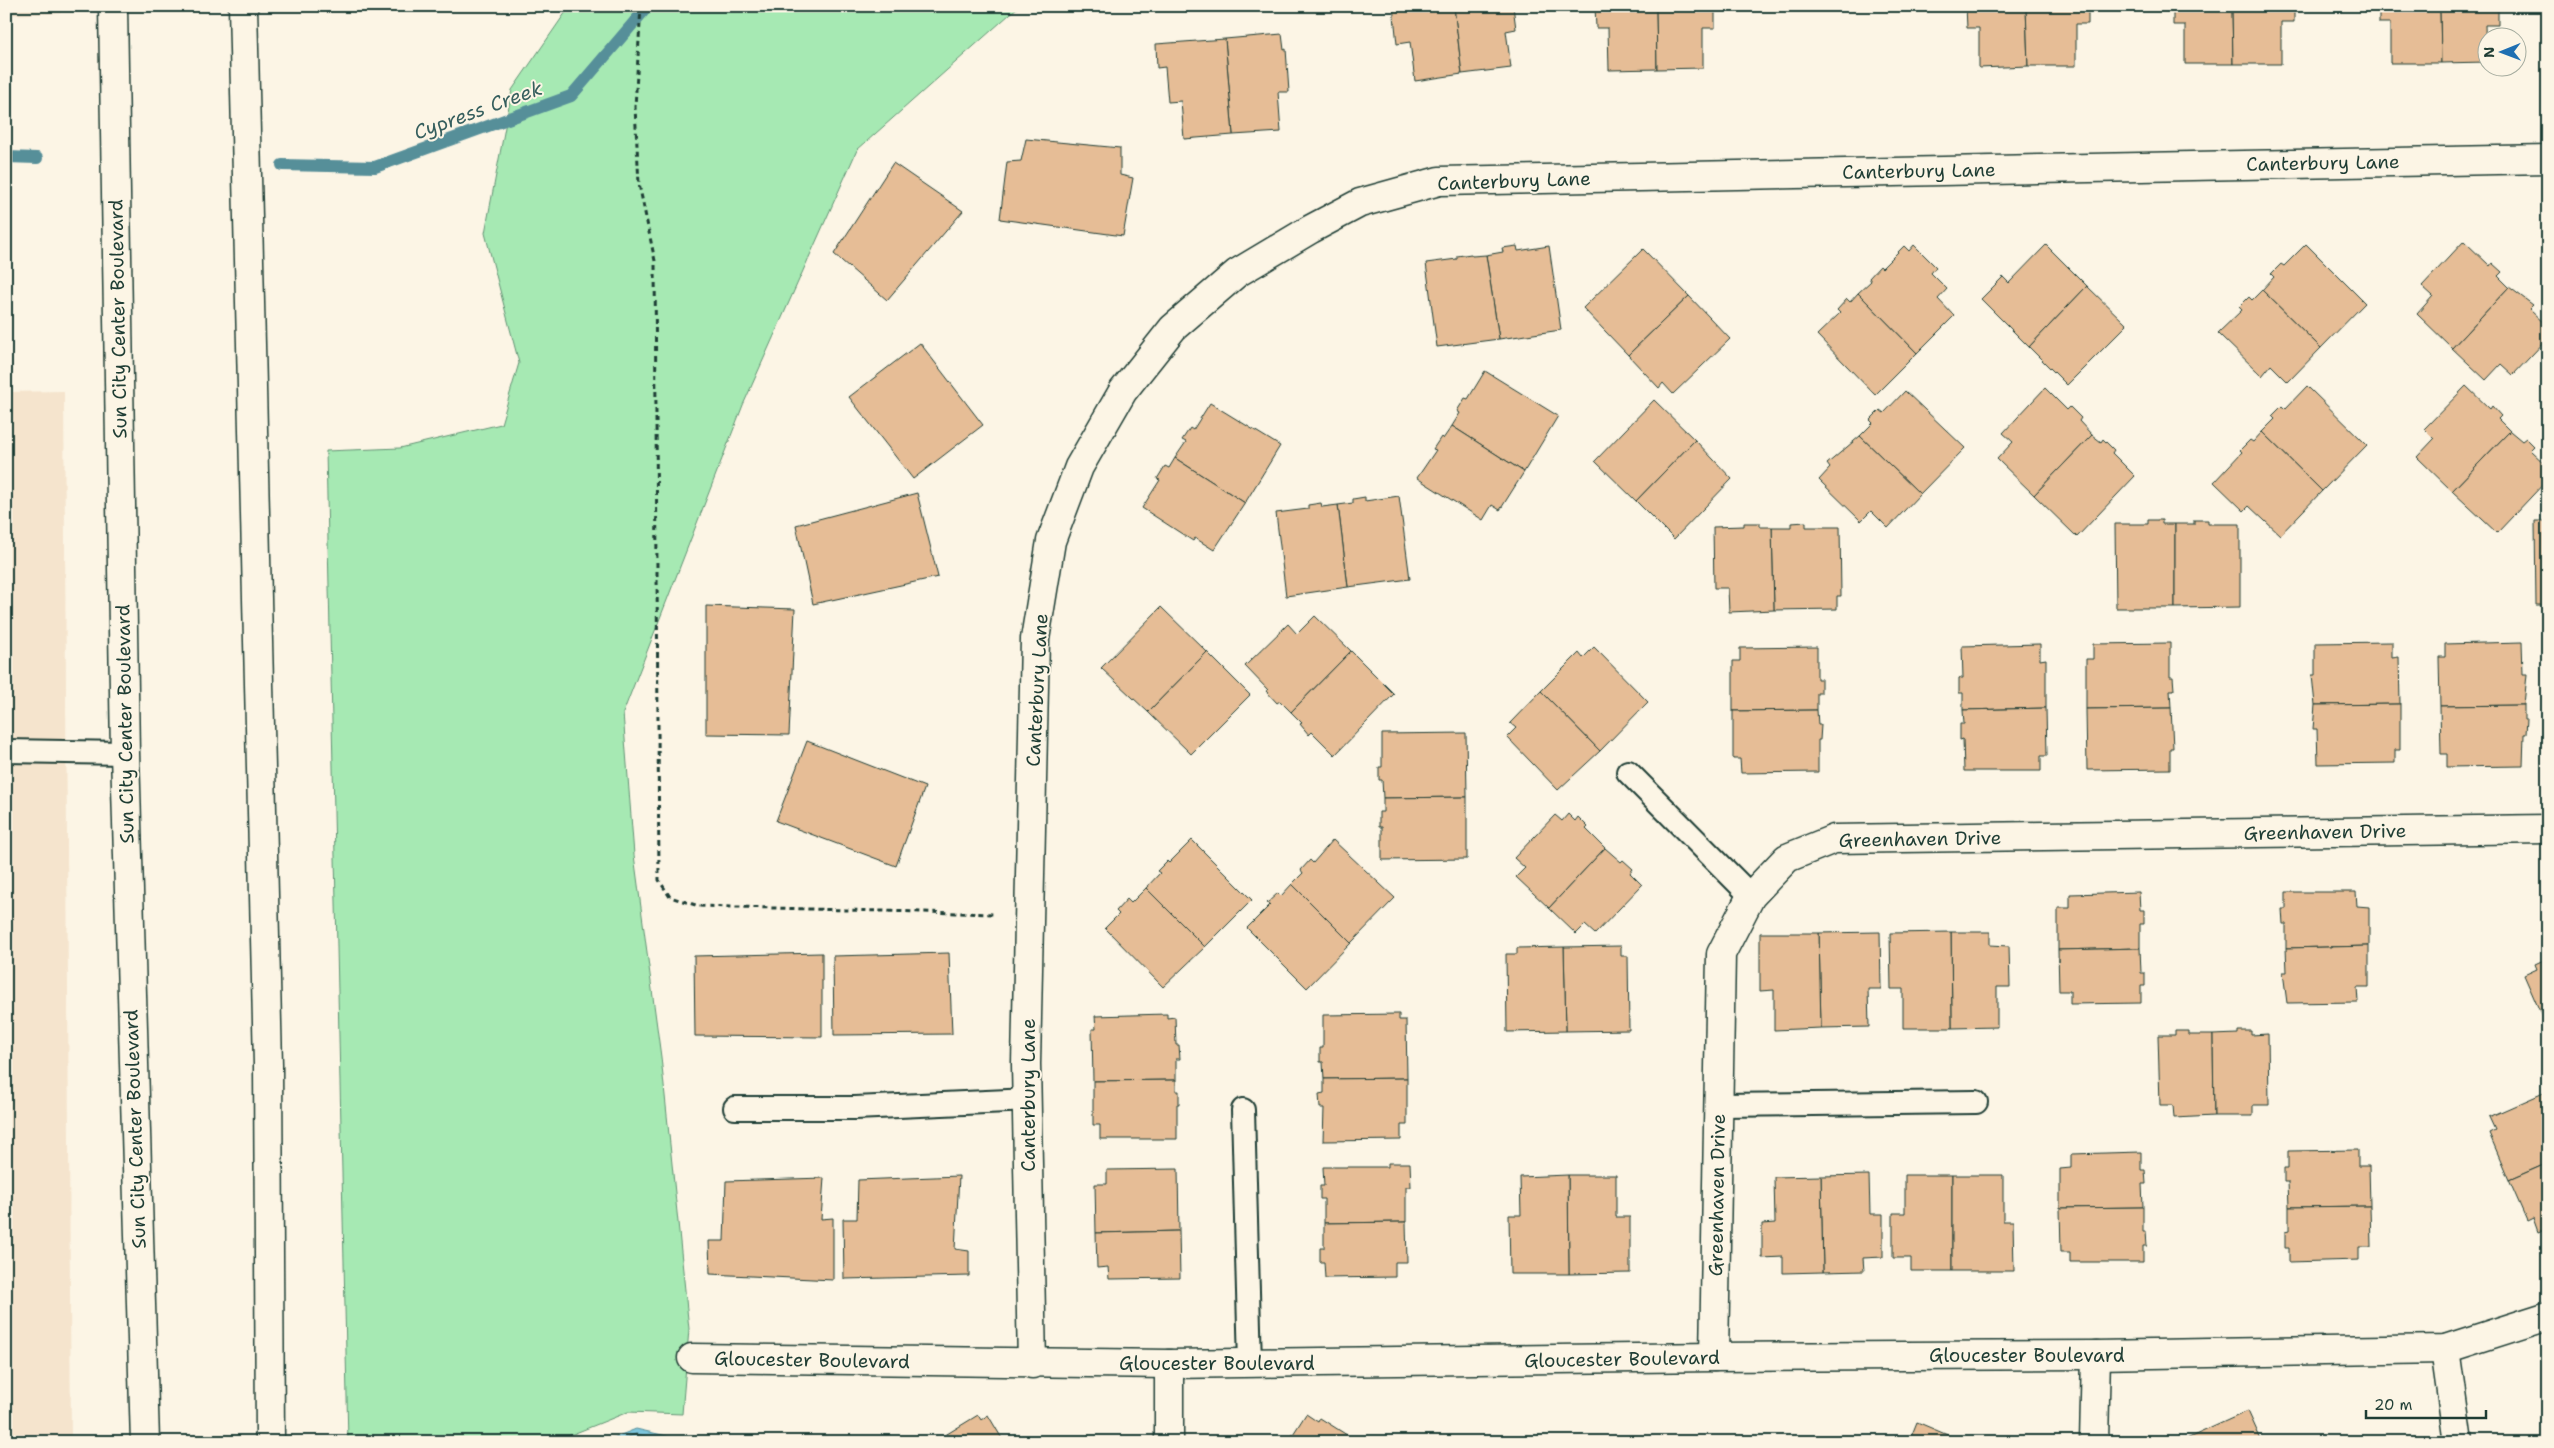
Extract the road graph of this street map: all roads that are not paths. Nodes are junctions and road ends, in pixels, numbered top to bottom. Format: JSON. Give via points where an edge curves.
{"nodes":[{"id":1,"x":113,"y":6,"type":"edge"},
{"id":2,"x":243,"y":6,"type":"edge"},
{"id":3,"x":2548,"y":159,"type":"edge"},
{"id":4,"x":6,"y":752,"type":"edge"},
{"id":5,"x":125,"y":753,"type":"junction"},
{"id":6,"x":1628,"y":772,"type":"dead end"},
{"id":7,"x":2548,"y":829,"type":"edge"},
{"id":8,"x":1751,"y":896,"type":"junction"},
{"id":9,"x":1026,"y":1100,"type":"junction"},
{"id":10,"x":1976,"y":1102,"type":"dead end"},
{"id":11,"x":1719,"y":1105,"type":"junction"},
{"id":12,"x":735,"y":1108,"type":"dead end"},
{"id":13,"x":1243,"y":1110,"type":"dead end"},
{"id":14,"x":2548,"y":1316,"type":"edge"},
{"id":15,"x":2445,"y":1349,"type":"junction"},
{"id":16,"x":2096,"y":1355,"type":"junction"},
{"id":17,"x":1714,"y":1357,"type":"junction"},
{"id":18,"x":692,"y":1358,"type":"dead end"},
{"id":19,"x":1032,"y":1364,"type":"junction"},
{"id":20,"x":1169,"y":1364,"type":"junction"},
{"id":21,"x":1250,"y":1364,"type":"junction"},
{"id":22,"x":145,"y":1442,"type":"edge"},
{"id":23,"x":270,"y":1442,"type":"edge"},
{"id":24,"x":1169,"y":1442,"type":"edge"},
{"id":25,"x":2094,"y":1442,"type":"edge"},
{"id":26,"x":2458,"y":1442,"type":"edge"}],
"edges":[{"from":1,"to":5,"type":"street","name":"Sun City Center Boulevard"},
{"from":2,"to":23,"type":"street","via":[[268,1065]]},
{"from":3,"to":9,"type":"street","name":"Canterbury Lane","via":[[1439,181],[1360,203],[1237,274],[1173,328],[1123,391],[1079,466],[1051,542],[1035,639]]},
{"from":4,"to":5,"type":"lane"},
{"from":5,"to":22,"type":"street","name":"Sun City Center Boulevard"},
{"from":6,"to":8,"type":"lane"},
{"from":7,"to":8,"type":"street","name":"Greenhaven Drive","via":[[1834,839],[1787,858]]},
{"from":8,"to":11,"type":"street","name":"Greenhaven Drive","via":[[1721,954]]},
{"from":9,"to":12,"type":"lane","via":[[855,1108]]},
{"from":9,"to":19,"type":"street","name":"Canterbury Lane"},
{"from":10,"to":11,"type":"lane"},
{"from":11,"to":17,"type":"street","name":"Greenhaven Drive"},
{"from":13,"to":21,"type":"lane"},
{"from":14,"to":15,"type":"street","name":"Gloucester Boulevard"},
{"from":15,"to":16,"type":"street","name":"Gloucester Boulevard"},
{"from":15,"to":26,"type":"street"},
{"from":16,"to":17,"type":"street","name":"Gloucester Boulevard"},
{"from":16,"to":25,"type":"street"},
{"from":17,"to":21,"type":"street","name":"Gloucester Boulevard"},
{"from":18,"to":19,"type":"street","name":"Gloucester Boulevard"},
{"from":19,"to":20,"type":"street","name":"Gloucester Boulevard"},
{"from":20,"to":21,"type":"street","name":"Gloucester Boulevard"},
{"from":20,"to":24,"type":"street"}]}
